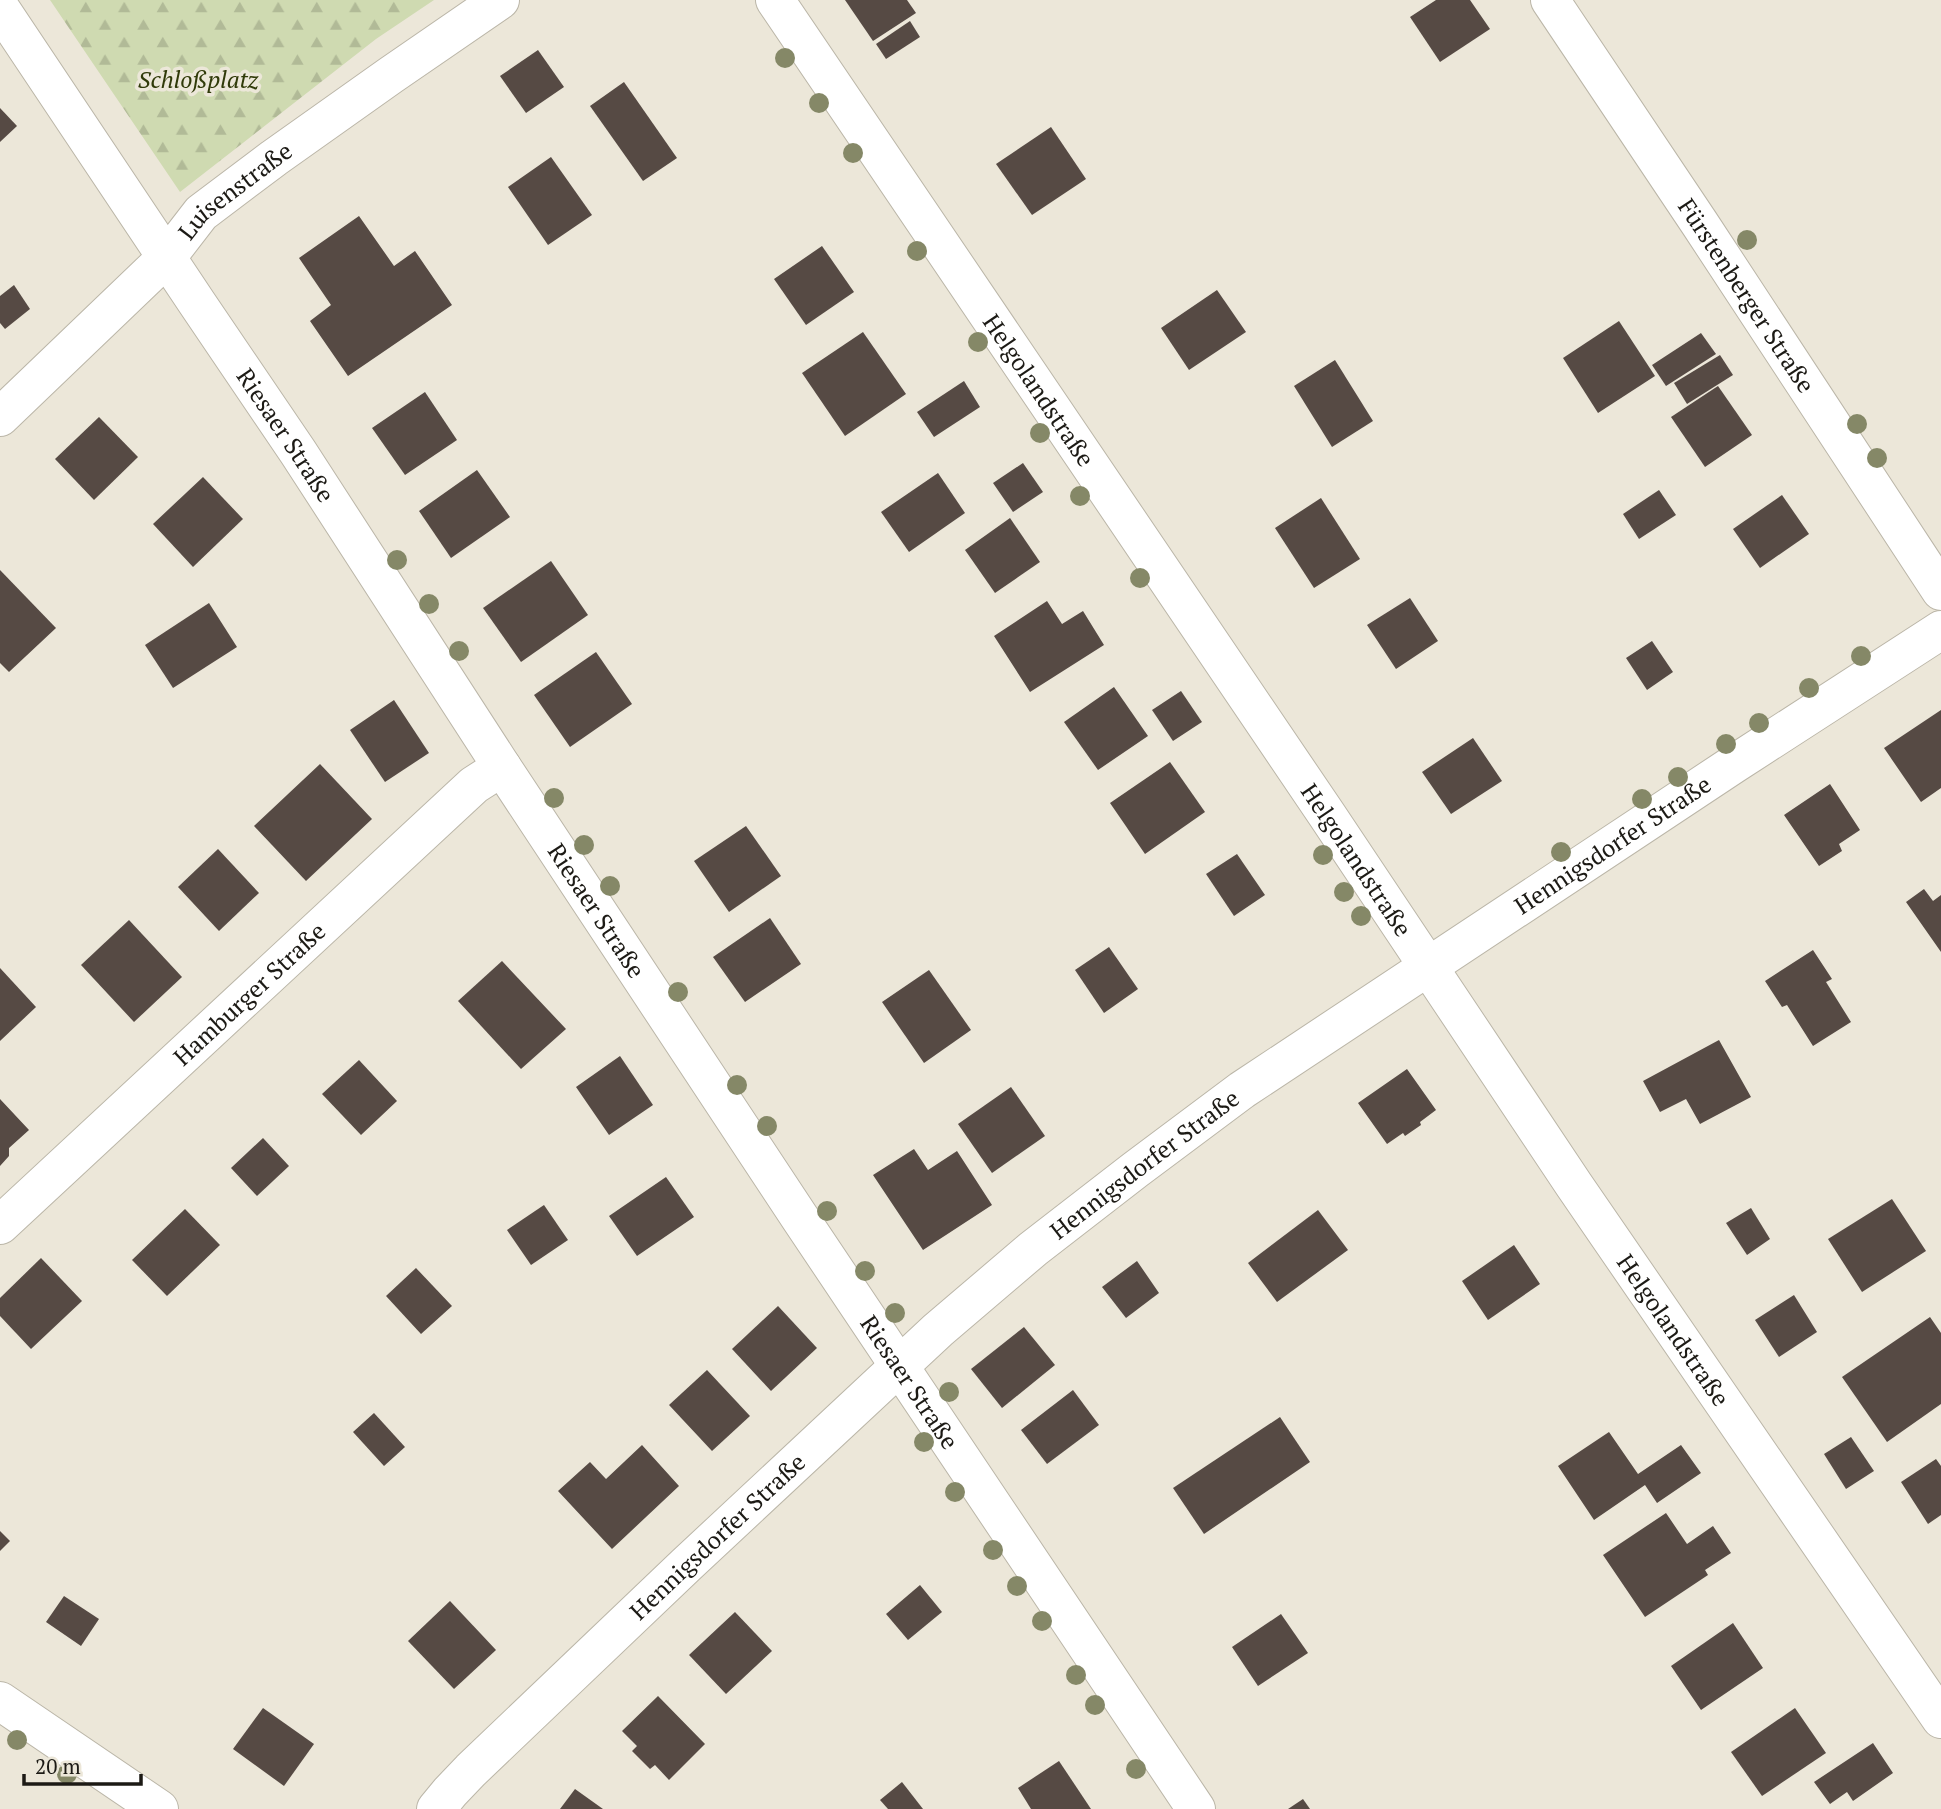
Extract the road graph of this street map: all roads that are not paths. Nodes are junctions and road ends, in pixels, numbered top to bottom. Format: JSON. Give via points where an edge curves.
{"nodes":[{"id":1,"x":500,"y":0,"type":"edge"},
{"id":2,"x":775,"y":0,"type":"edge"},
{"id":3,"x":1550,"y":0,"type":"edge"},
{"id":4,"x":0,"y":8,"type":"edge"},
{"id":5,"x":167,"y":257,"type":"junction"},
{"id":6,"x":0,"y":417,"type":"edge"},
{"id":7,"x":1941,"y":591,"type":"edge"},
{"id":8,"x":1941,"y":630,"type":"edge"},
{"id":9,"x":502,"y":767,"type":"junction"},
{"id":10,"x":1427,"y":967,"type":"junction"},
{"id":11,"x":0,"y":1225,"type":"edge"},
{"id":12,"x":899,"y":1366,"type":"junction"},
{"id":13,"x":0,"y":1701,"type":"edge"},
{"id":14,"x":1941,"y":1719,"type":"edge"},
{"id":15,"x":159,"y":1809,"type":"edge"},
{"id":16,"x":436,"y":1809,"type":"edge"},
{"id":17,"x":1196,"y":1809,"type":"edge"}],
"edges":[{"from":1,"to":5,"type":"street","name":"Luisenstraße","via":[[201,214]]},
{"from":2,"to":10,"type":"street","name":"Helgolandstraße"},
{"from":3,"to":7,"type":"street","name":"Fürstenberger Straße"},
{"from":4,"to":5,"type":"street","name":"Riesaer Straße"},
{"from":5,"to":6,"type":"street","name":"Luisenstraße"},
{"from":5,"to":9,"type":"street","name":"Riesaer Straße"},
{"from":8,"to":10,"type":"street","name":"Hennigsdorfer Straße"},
{"from":9,"to":11,"type":"street","name":"Hamburger Straße","via":[[474,785]]},
{"from":9,"to":12,"type":"street","name":"Riesaer Straße"},
{"from":10,"to":12,"type":"street","name":"Hennigsdorfer Straße","via":[[1242,1090],[1135,1170],[1033,1249]]},
{"from":10,"to":14,"type":"street","name":"Helgolandstraße"},
{"from":12,"to":16,"type":"street","name":"Hennigsdorfer Straße","via":[[568,1677]]},
{"from":12,"to":17,"type":"street","name":"Riesaer Straße"},
{"from":13,"to":15,"type":"street"}]}
